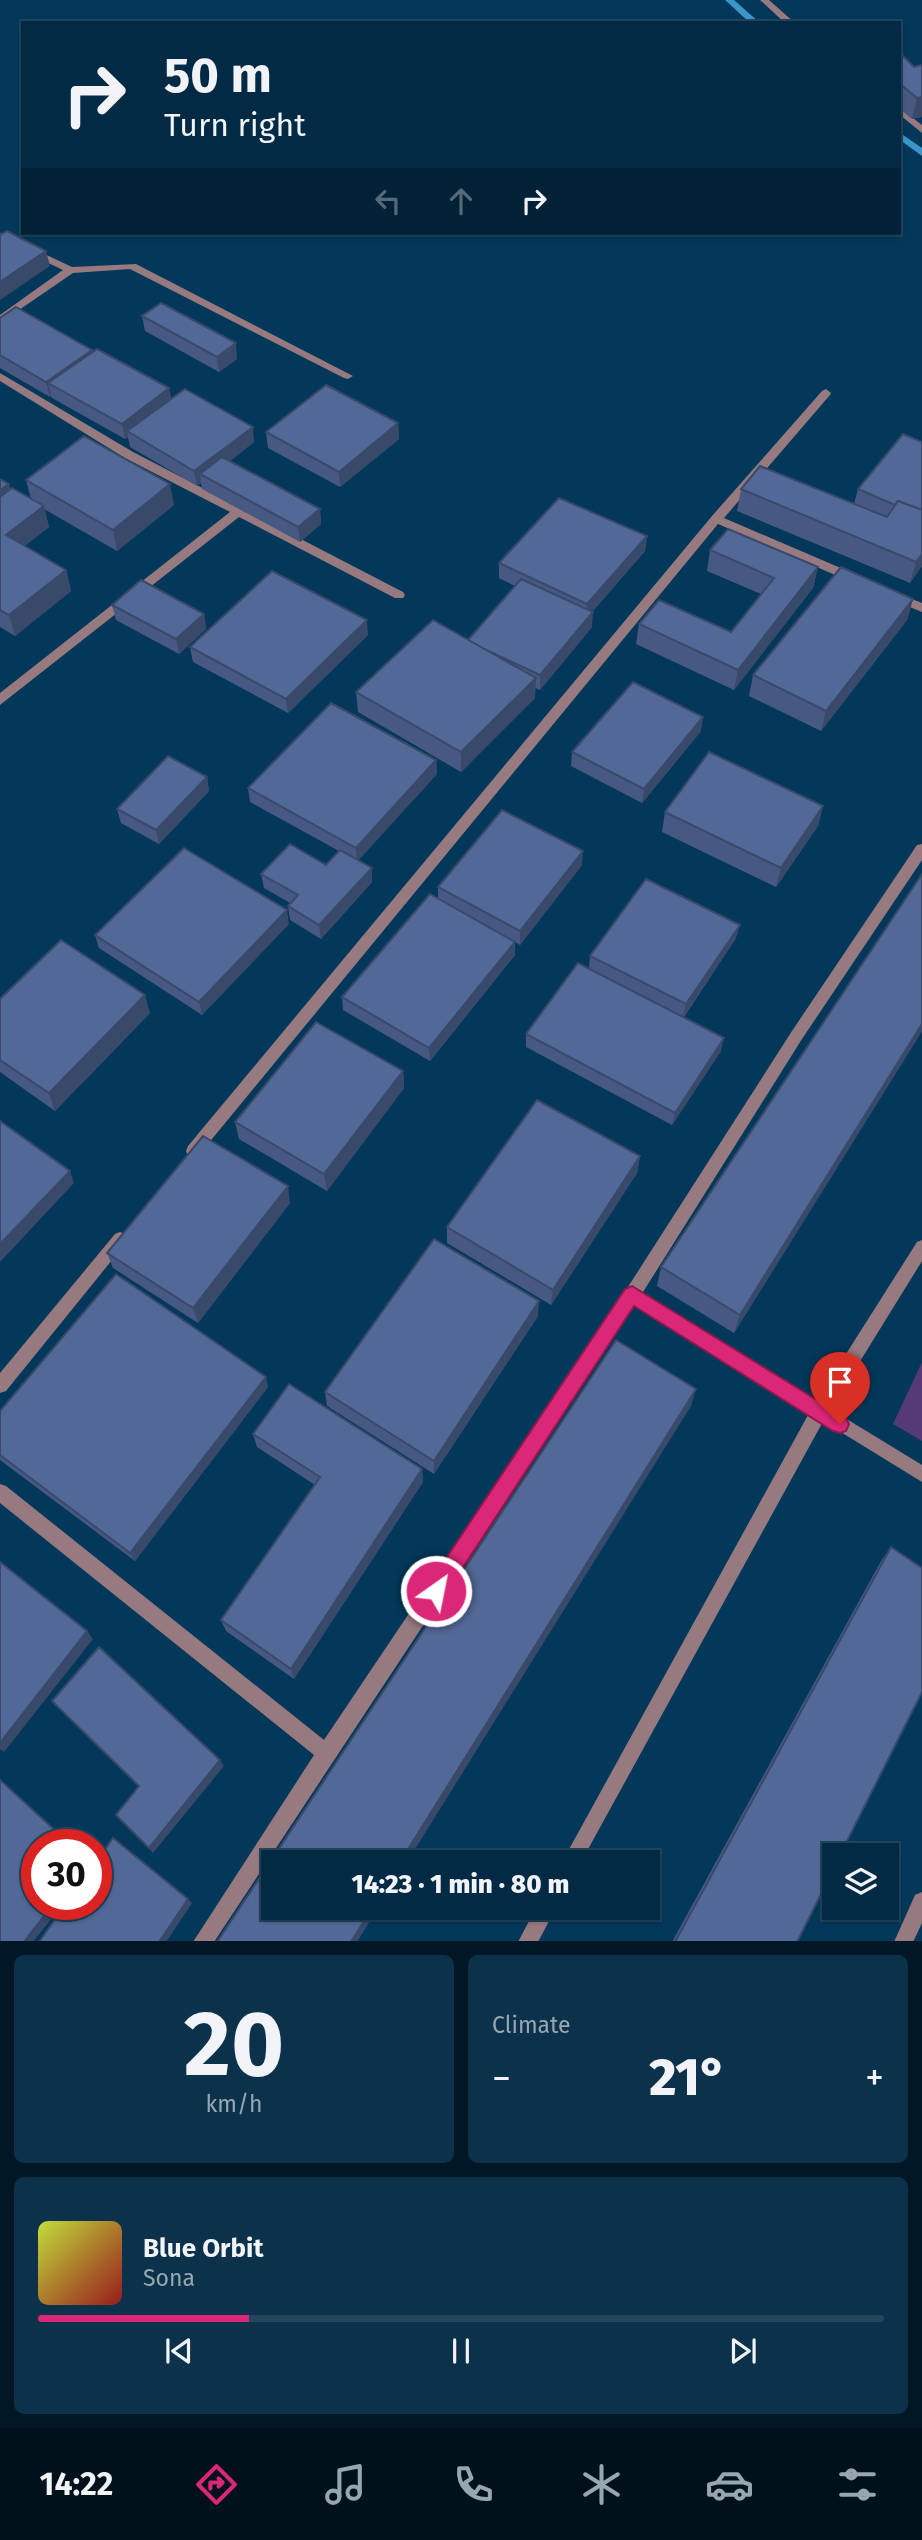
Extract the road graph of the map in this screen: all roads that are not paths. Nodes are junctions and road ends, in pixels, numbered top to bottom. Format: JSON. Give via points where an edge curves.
{"nodes":[{"id":1,"x":764,"y":0,"type":"edge"},
{"id":2,"x":789,"y":21,"type":"edge"},
{"id":3,"x":901,"y":112,"type":"edge"},
{"id":4,"x":922,"y":130,"type":"edge"},
{"id":5,"x":0,"y":236,"type":"edge"},
{"id":6,"x":70,"y":270,"type":"junction"},
{"id":7,"x":0,"y":320,"type":"edge"},
{"id":8,"x":0,"y":376,"type":"edge"},
{"id":9,"x":348,"y":376,"type":"dead end"},
{"id":10,"x":827,"y":393,"type":"dead end"},
{"id":11,"x":237,"y":513,"type":"junction"},
{"id":12,"x":716,"y":519,"type":"junction"},
{"id":13,"x":399,"y":595,"type":"dead end"},
{"id":14,"x":922,"y":608,"type":"edge"},
{"id":15,"x":0,"y":700,"type":"edge"},
{"id":16,"x":922,"y":849,"type":"edge"},
{"id":17,"x":186,"y":1160,"type":"edge"},
{"id":18,"x":132,"y":1224,"type":"edge"},
{"id":19,"x":922,"y":1247,"type":"edge"},
{"id":20,"x":632,"y":1295,"type":"junction"},
{"id":21,"x":0,"y":1385,"type":"edge"},
{"id":22,"x":819,"y":1412,"type":"junction"},
{"id":23,"x":922,"y":1474,"type":"edge"},
{"id":24,"x":0,"y":1492,"type":"edge"},
{"id":25,"x":326,"y":1753,"type":"junction"},
{"id":26,"x":578,"y":1850,"type":"edge"},
{"id":27,"x":922,"y":1902,"type":"edge"},
{"id":28,"x":539,"y":1920,"type":"edge"},
{"id":29,"x":202,"y":1941,"type":"edge"},
{"id":30,"x":527,"y":1941,"type":"edge"},
{"id":31,"x":903,"y":1941,"type":"edge"}],
"edges":[{"from":1,"to":2,"type":"street"},
{"from":3,"to":4,"type":"street"},
{"from":5,"to":6,"type":"street"},
{"from":6,"to":7,"type":"street"},
{"from":6,"to":9,"type":"street","via":[[132,266]]},
{"from":8,"to":11,"type":"street","via":[[129,455]]},
{"from":10,"to":12,"type":"street"},
{"from":11,"to":13,"type":"street"},
{"from":11,"to":15,"type":"street"},
{"from":12,"to":14,"type":"street"},
{"from":12,"to":17,"type":"street"},
{"from":16,"to":20,"type":"street"},
{"from":18,"to":21,"type":"street"},
{"from":19,"to":22,"type":"street"},
{"from":20,"to":22,"type":"street"},
{"from":20,"to":25,"type":"street"},
{"from":22,"to":23,"type":"street"},
{"from":22,"to":26,"type":"street"},
{"from":24,"to":25,"type":"street"},
{"from":25,"to":29,"type":"street"},
{"from":27,"to":31,"type":"street"},
{"from":28,"to":30,"type":"street"}]}
